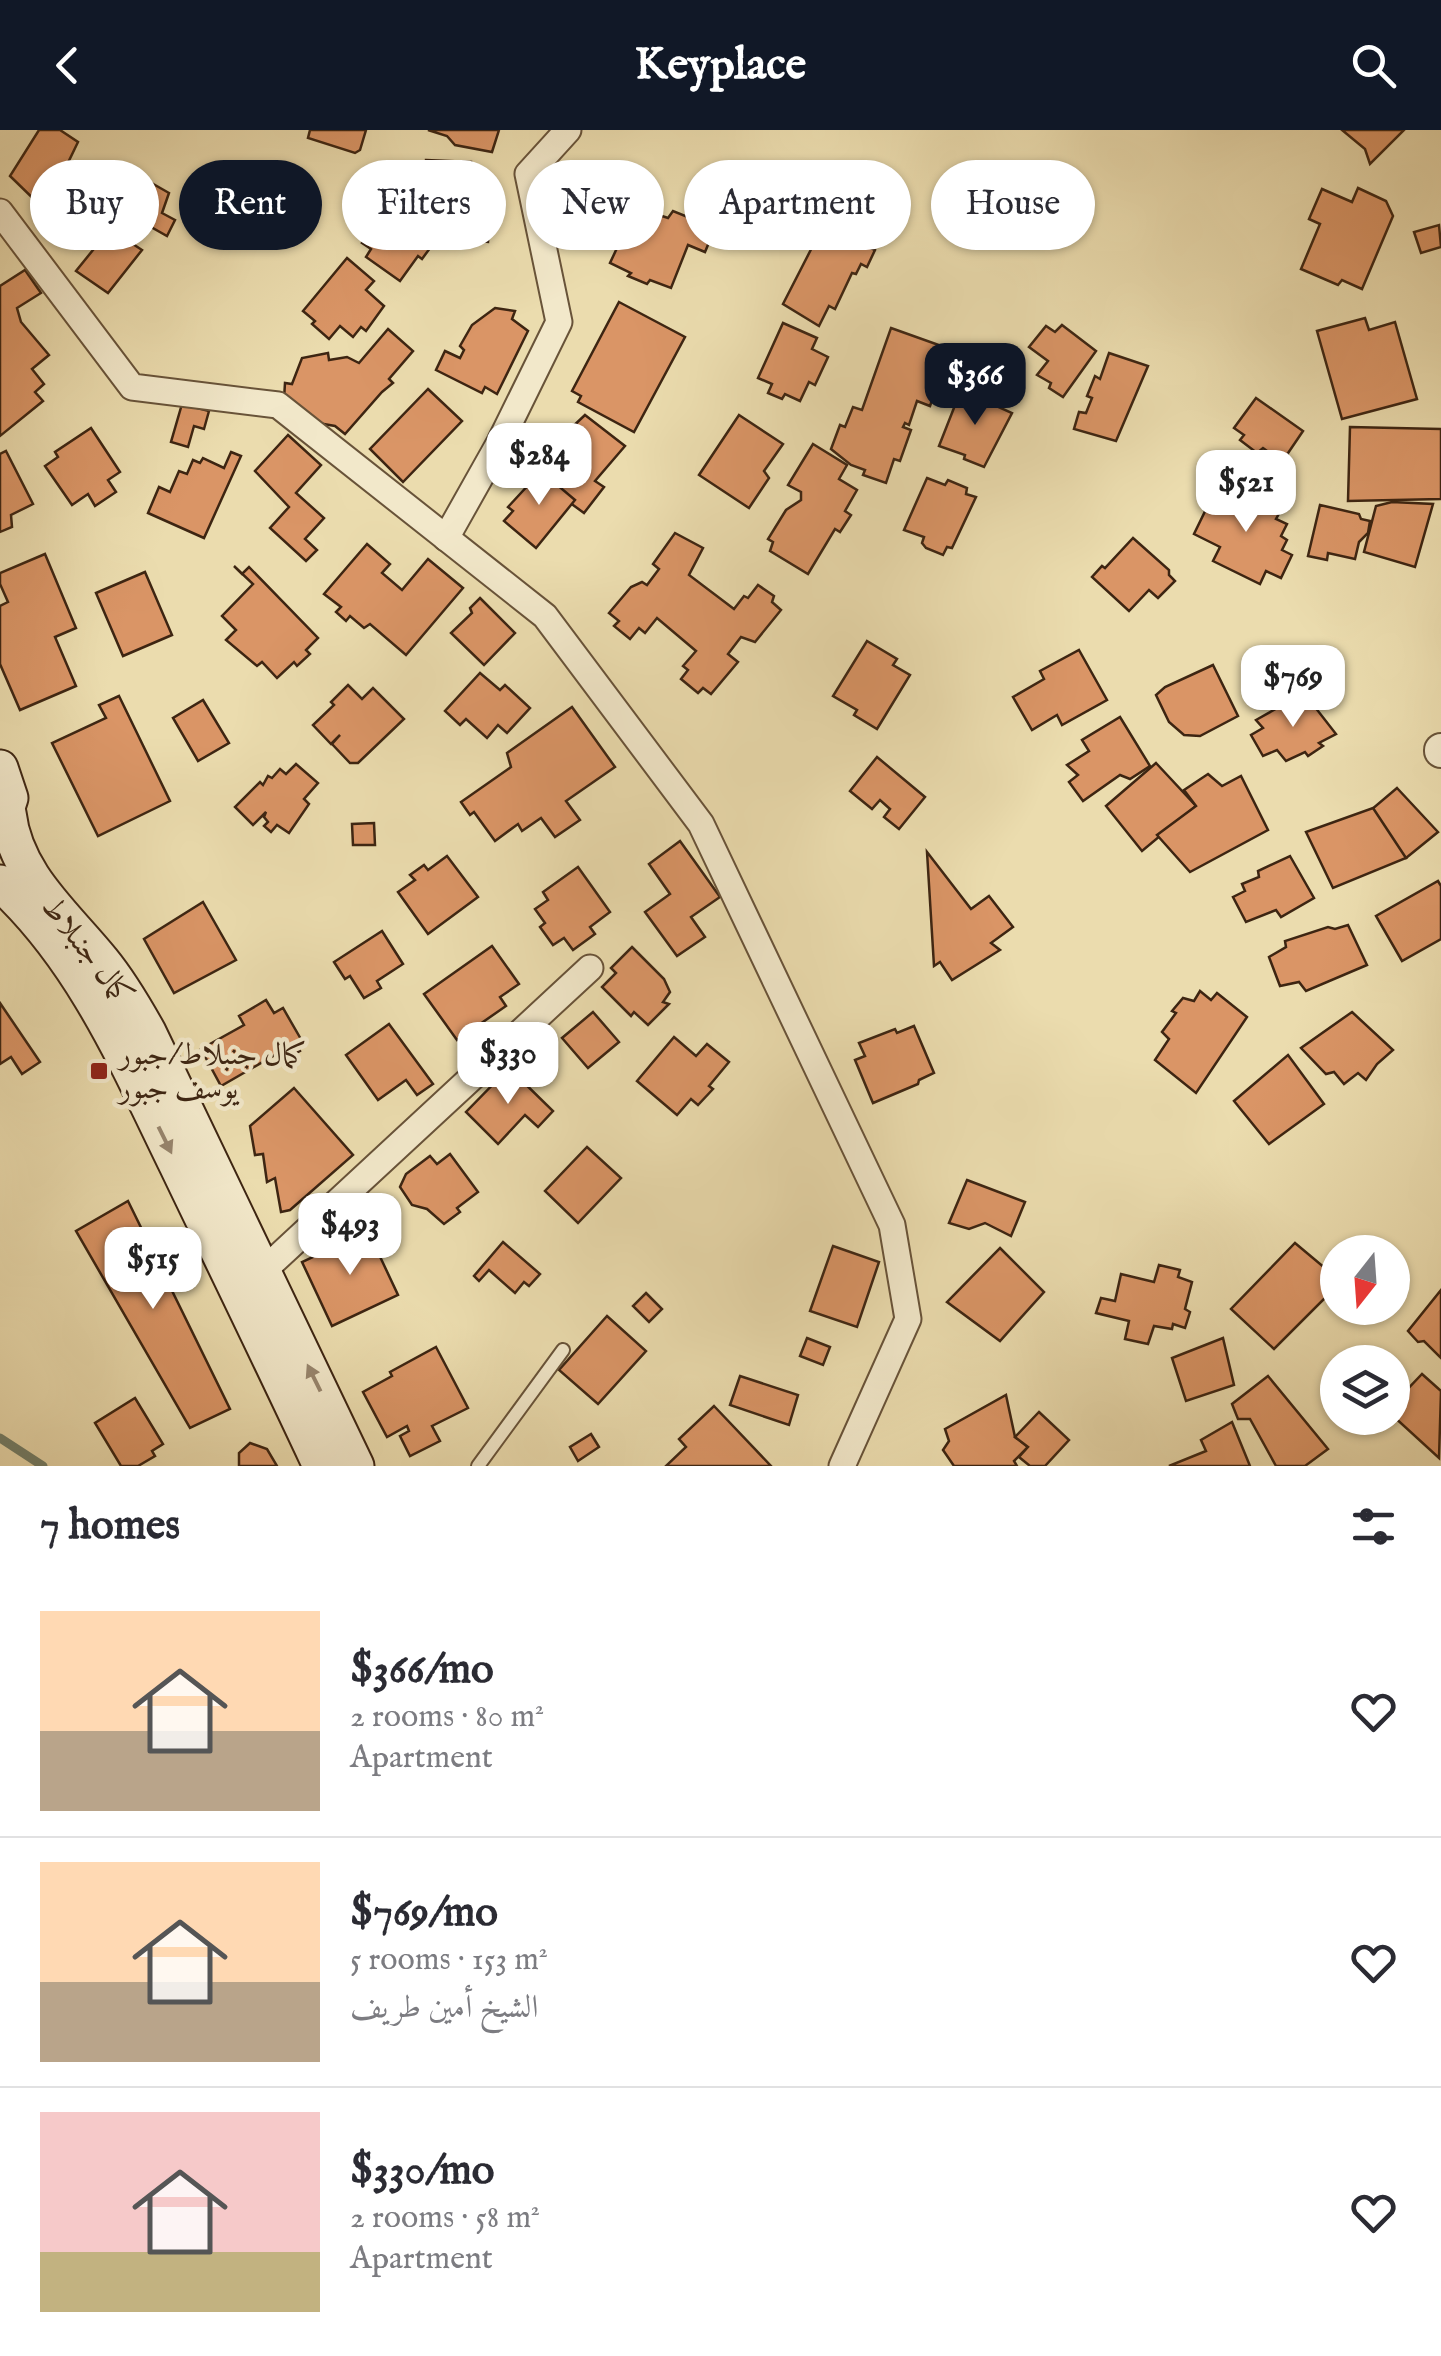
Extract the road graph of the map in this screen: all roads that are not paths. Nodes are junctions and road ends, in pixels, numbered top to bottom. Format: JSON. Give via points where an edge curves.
{"nodes":[{"id":1,"x":568,"y":130,"type":"edge"},
{"id":2,"x":0,"y":212,"type":"edge"},
{"id":3,"x":446,"y":538,"type":"junction"},
{"id":4,"x":0,"y":768,"type":"edge"},
{"id":5,"x":4,"y":821,"type":"edge"},
{"id":6,"x":0,"y":884,"type":"edge"},
{"id":7,"x":590,"y":968,"type":"dead end"},
{"id":8,"x":263,"y":1272,"type":"junction"},
{"id":9,"x":563,"y":1350,"type":"dead end"},
{"id":10,"x":322,"y":1466,"type":"edge"},
{"id":11,"x":356,"y":1466,"type":"edge"},
{"id":12,"x":478,"y":1466,"type":"edge"},
{"id":13,"x":842,"y":1466,"type":"edge"}],
"edges":[{"from":1,"to":3,"type":"street","via":[[528,174],[559,322]]},
{"from":2,"to":3,"type":"street","via":[[132,387],[278,405]]},
{"from":3,"to":13,"type":"street","via":[[545,616],[701,824],[892,1225],[908,1319]]},
{"from":4,"to":5,"type":"main road","name":"كمال جنبلاط","via":[[7,782]]},
{"from":5,"to":8,"type":"main road","name":"كمال جنبلاط","via":[[28,875],[125,991]]},
{"from":6,"to":10,"type":"main road","name":"كمال جنبلاط","one_way":true,"via":[[90,992]]},
{"from":7,"to":8,"type":"street"},
{"from":11,"to":8,"type":"main road","name":"كمال جنبلاط","one_way":true},
{"from":9,"to":12,"type":"lane"}]}
